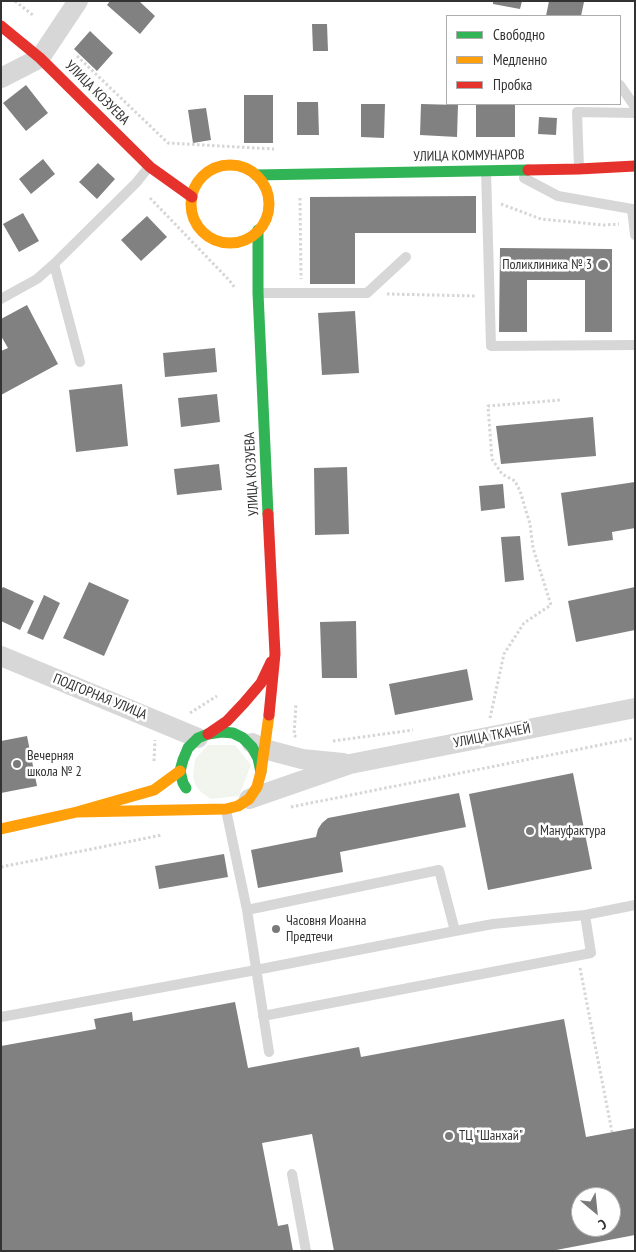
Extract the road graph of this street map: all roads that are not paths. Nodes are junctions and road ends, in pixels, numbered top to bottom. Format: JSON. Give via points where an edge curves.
{"nodes":[{"id":1,"x":78,"y":1,"type":"edge"},
{"id":2,"x":1,"y":26,"type":"edge"},
{"id":3,"x":40,"y":58,"type":"junction"},
{"id":4,"x":1,"y":78,"type":"edge"},
{"id":5,"x":621,"y":87,"type":"edge"},
{"id":6,"x":635,"y":108,"type":"edge"},
{"id":7,"x":635,"y":114,"type":"edge"},
{"id":8,"x":635,"y":166,"type":"edge"},
{"id":9,"x":150,"y":167,"type":"junction"},
{"id":10,"x":579,"y":169,"type":"junction"},
{"id":11,"x":511,"y":170,"type":"junction"},
{"id":12,"x":486,"y":171,"type":"junction"},
{"id":13,"x":305,"y":174,"type":"junction"},
{"id":14,"x":256,"y":175,"type":"junction"},
{"id":15,"x":286,"y":186,"type":"dead end"},
{"id":16,"x":277,"y":194,"type":"dead end"},
{"id":17,"x":192,"y":197,"type":"junction"},
{"id":18,"x":269,"y":208,"type":"junction"},
{"id":19,"x":633,"y":209,"type":"edge"},
{"id":20,"x":634,"y":223,"type":"edge"},
{"id":21,"x":258,"y":230,"type":"junction"},
{"id":22,"x":635,"y":236,"type":"edge"},
{"id":23,"x":227,"y":242,"type":"junction"},
{"id":24,"x":239,"y":254,"type":"dead end"},
{"id":25,"x":406,"y":258,"type":"dead end"},
{"id":26,"x":54,"y":264,"type":"junction"},
{"id":27,"x":246,"y":267,"type":"dead end"},
{"id":28,"x":258,"y":293,"type":"junction"},
{"id":29,"x":1,"y":299,"type":"edge"},
{"id":30,"x":635,"y":345,"type":"edge"},
{"id":31,"x":80,"y":362,"type":"dead end"},
{"id":32,"x":275,"y":654,"type":"junction"},
{"id":33,"x":1,"y":656,"type":"edge"},
{"id":34,"x":635,"y":708,"type":"edge"},
{"id":35,"x":203,"y":736,"type":"junction"},
{"id":36,"x":243,"y":738,"type":"junction"},
{"id":37,"x":264,"y":749,"type":"junction"},
{"id":38,"x":350,"y":764,"type":"junction"},
{"id":39,"x":180,"y":771,"type":"junction"},
{"id":40,"x":261,"y":772,"type":"junction"},
{"id":41,"x":248,"y":799,"type":"junction"},
{"id":42,"x":211,"y":809,"type":"junction"},
{"id":43,"x":226,"y":809,"type":"junction"},
{"id":44,"x":77,"y":812,"type":"junction"},
{"id":45,"x":1,"y":829,"type":"edge"},
{"id":46,"x":635,"y":905,"type":"edge"},
{"id":47,"x":246,"y":910,"type":"junction"},
{"id":48,"x":586,"y":915,"type":"junction"},
{"id":49,"x":455,"y":930,"type":"junction"},
{"id":50,"x":256,"y":970,"type":"junction"},
{"id":51,"x":263,"y":1016,"type":"junction"},
{"id":52,"x":1,"y":1017,"type":"edge"},
{"id":53,"x":269,"y":1052,"type":"dead end"},
{"id":54,"x":292,"y":1174,"type":"dead end"},
{"id":55,"x":306,"y":1251,"type":"edge"}],
"edges":[{"from":1,"to":3,"type":"street"},
{"from":2,"to":3,"type":"street","name":"УЛИЦА КОЗУЕВА"},
{"from":3,"to":4,"type":"street"},
{"from":3,"to":9,"type":"street","name":"УЛИЦА КОЗУЕВА"},
{"from":5,"to":6,"type":"lane"},
{"from":7,"to":10,"type":"lane","via":[[577,112]]},
{"from":8,"to":10,"type":"street","name":"УЛИЦА КОММУНАРОВ"},
{"from":9,"to":17,"type":"street","name":"УЛИЦА КОЗУЕВА"},
{"from":9,"to":26,"type":"lane"},
{"from":10,"to":11,"type":"street","name":"УЛИЦА КОММУНАРОВ"},
{"from":11,"to":12,"type":"street","name":"УЛИЦА КОММУНАРОВ"},
{"from":11,"to":19,"type":"lane","via":[[558,196]]},
{"from":12,"to":13,"type":"street","name":"УЛИЦА КОММУНАРОВ"},
{"from":12,"to":30,"type":"lane","via":[[491,346]]},
{"from":13,"to":14,"type":"street","name":"УЛИЦА КОММУНАРОВ"},
{"from":13,"to":15,"type":"street"},
{"from":14,"to":17,"type":"street","via":[[242,166],[225,165],[209,171],[197,182]]},
{"from":14,"to":18,"type":"street","via":[[266,190]]},
{"from":16,"to":18,"type":"street"},
{"from":17,"to":23,"type":"street","via":[[191,209],[203,232]]},
{"from":18,"to":21,"type":"street","via":[[266,220]]},
{"from":19,"to":20,"type":"lane"},
{"from":20,"to":22,"type":"lane"},
{"from":21,"to":23,"type":"street","via":[[238,242]]},
{"from":21,"to":28,"type":"street","name":"УЛИЦА КОЗУЕВА"},
{"from":23,"to":24,"type":"street"},
{"from":25,"to":28,"type":"lane","via":[[367,293]]},
{"from":26,"to":29,"type":"lane","via":[[37,279]]},
{"from":26,"to":31,"type":"lane"},
{"from":27,"to":28,"type":"street","name":"УЛИЦА КОЗУЕВА"},
{"from":28,"to":32,"type":"street","name":"УЛИЦА КОЗУЕВА"},
{"from":32,"to":35,"type":"street","name":"УЛИЦА КОЗУЕВА","via":[[261,684],[227,720]]},
{"from":32,"to":37,"type":"street","name":"УЛИЦА КОЗУЕВА"},
{"from":33,"to":35,"type":"street","name":"ПОДГОРНАЯ УЛИЦА"},
{"from":34,"to":38,"type":"street","name":"УЛИЦА ТКАЧЕЙ"},
{"from":35,"to":36,"type":"street","via":[[227,732]]},
{"from":35,"to":39,"type":"street","via":[[188,748]]},
{"from":36,"to":37,"type":"street","name":"УЛИЦА ТКАЧЕЙ"},
{"from":36,"to":40,"type":"street","via":[[258,758]]},
{"from":37,"to":38,"type":"street","name":"УЛИЦА ТКАЧЕЙ","via":[[302,759]]},
{"from":37,"to":40,"type":"street","name":"УЛИЦА КОЗУЕВА"},
{"from":38,"to":41,"type":"street","name":"УЛИЦА ТКАЧЕЙ"},
{"from":39,"to":42,"type":"street","via":[[188,794],[198,804]]},
{"from":39,"to":44,"type":"street","via":[[154,790]]},
{"from":40,"to":41,"type":"street","via":[[257,787]]},
{"from":41,"to":43,"type":"street"},
{"from":42,"to":43,"type":"street"},
{"from":42,"to":44,"type":"street"},
{"from":43,"to":47,"type":"lane"},
{"from":44,"to":45,"type":"street"},
{"from":46,"to":48,"type":"lane"},
{"from":47,"to":49,"type":"lane","via":[[439,870]]},
{"from":47,"to":50,"type":"lane"},
{"from":48,"to":49,"type":"lane"},
{"from":48,"to":51,"type":"lane","via":[[591,953]]},
{"from":49,"to":50,"type":"lane"},
{"from":50,"to":51,"type":"lane"},
{"from":50,"to":52,"type":"lane"},
{"from":51,"to":53,"type":"lane"},
{"from":54,"to":55,"type":"lane"}]}
